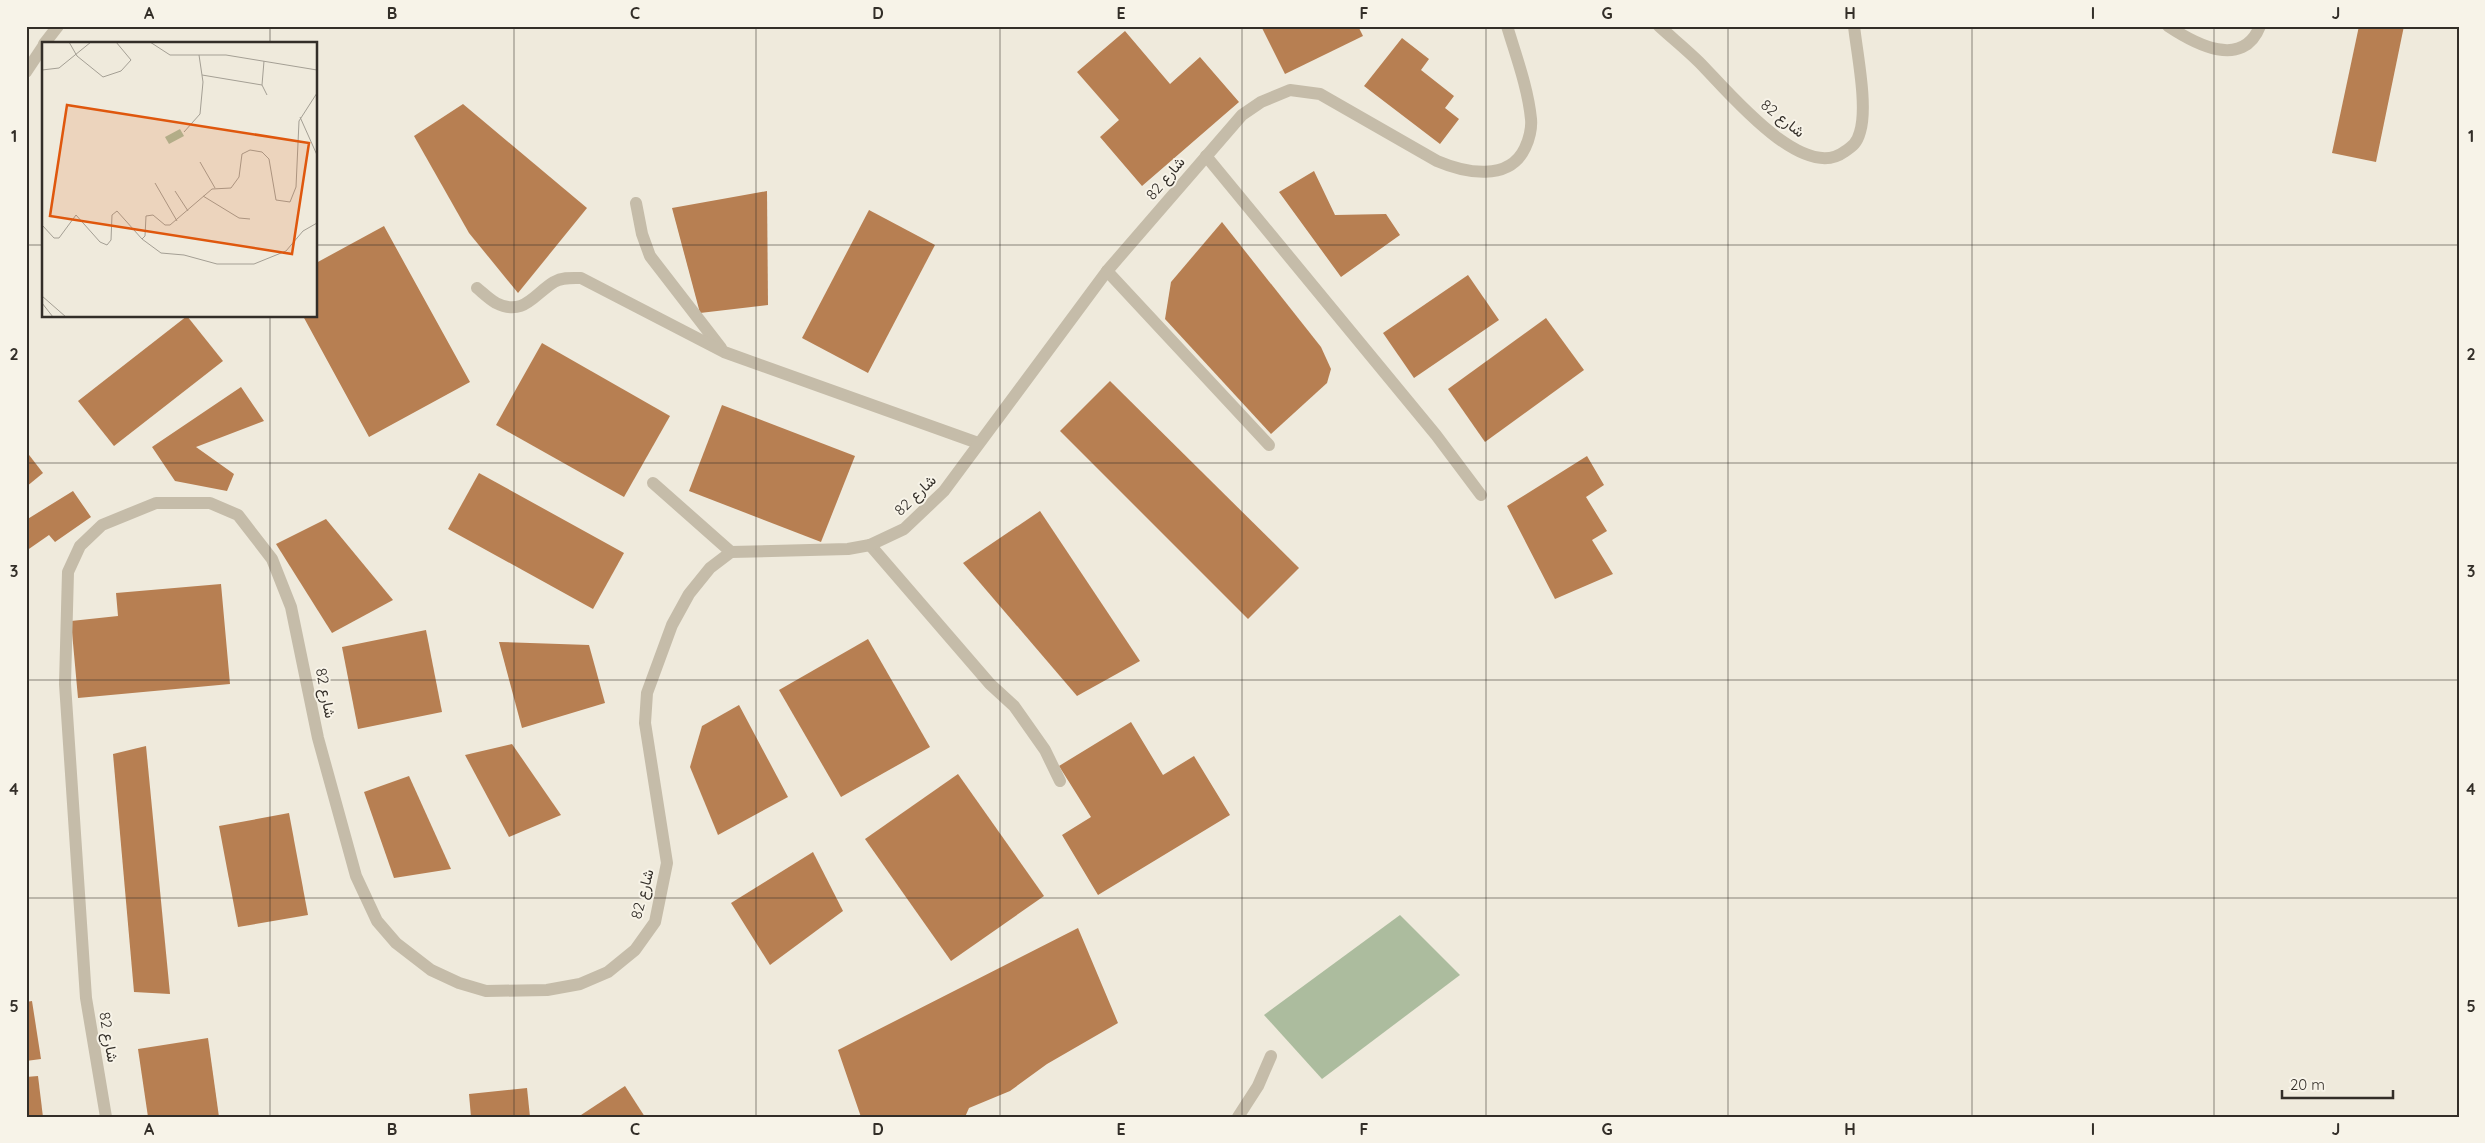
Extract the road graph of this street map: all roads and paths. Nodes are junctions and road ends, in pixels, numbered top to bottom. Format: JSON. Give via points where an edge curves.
{"nodes":[{"id":1,"x":58,"y":26,"type":"edge"},
{"id":2,"x":1507,"y":26,"type":"edge"},
{"id":3,"x":1659,"y":26,"type":"edge"},
{"id":4,"x":1854,"y":26,"type":"edge"},
{"id":5,"x":2168,"y":26,"type":"edge"},
{"id":6,"x":2260,"y":26,"type":"edge"},
{"id":7,"x":46,"y":42,"type":"edge"},
{"id":8,"x":42,"y":47,"type":"edge"},
{"id":9,"x":26,"y":72,"type":"edge"},
{"id":10,"x":1206,"y":156,"type":"junction"},
{"id":11,"x":636,"y":203,"type":"dead end"},
{"id":12,"x":1107,"y":271,"type":"junction"},
{"id":13,"x":477,"y":288,"type":"dead end"},
{"id":14,"x":724,"y":352,"type":"junction"},
{"id":15,"x":978,"y":443,"type":"junction"},
{"id":16,"x":1269,"y":445,"type":"dead end"},
{"id":17,"x":653,"y":483,"type":"dead end"},
{"id":18,"x":1480,"y":495,"type":"dead end"},
{"id":19,"x":870,"y":546,"type":"junction"},
{"id":20,"x":731,"y":552,"type":"junction"},
{"id":21,"x":1060,"y":780,"type":"dead end"},
{"id":22,"x":1271,"y":1056,"type":"dead end"},
{"id":23,"x":106,"y":1117,"type":"edge"},
{"id":24,"x":1238,"y":1117,"type":"edge"}],
"edges":[{"from":1,"to":7,"type":"street"},
{"from":2,"to":10,"type":"street","name":"شارع 82","via":[[1531,120],[1529,140],[1521,156],[1504,169],[1483,173],[1455,169],[1320,94],[1290,90],[1261,102],[1242,116]]},
{"from":3,"to":4,"type":"street","name":"شارع 82","via":[[1781,140],[1807,156],[1824,160],[1840,156],[1856,144],[1861,131],[1863,111]]},
{"from":5,"to":6,"type":"street","via":[[2205,46],[2223,51],[2249,44]]},
{"from":8,"to":9,"type":"street"},
{"from":10,"to":12,"type":"street","name":"شارع 82"},
{"from":10,"to":18,"type":"street","via":[[1436,435]]},
{"from":11,"to":14,"type":"street","via":[[650,256]]},
{"from":12,"to":15,"type":"street","name":"شارع 82"},
{"from":12,"to":16,"type":"street"},
{"from":13,"to":14,"type":"street","via":[[496,303],[517,307],[533,300],[554,282],[581,278]]},
{"from":14,"to":15,"type":"street"},
{"from":15,"to":19,"type":"street","name":"شارع 82","via":[[944,491],[922,513],[904,529]]},
{"from":17,"to":20,"type":"street"},
{"from":19,"to":20,"type":"street","name":"شارع 82"},
{"from":19,"to":21,"type":"street","via":[[990,684],[1014,706],[1045,750]]},
{"from":20,"to":23,"type":"street","name":"شارع 82","via":[[710,568],[689,594],[672,625],[647,693],[645,723],[667,864],[655,922],[635,950],[608,972],[580,984],[546,990],[486,990],[459,983],[431,970],[396,943],[377,921],[356,876],[318,738],[291,607],[272,559],[259,539],[238,515],[210,503],[156,502],[102,525],[80,546],[68,572],[65,684],[86,998]]},
{"from":22,"to":24,"type":"street","via":[[1258,1086]]}]}
